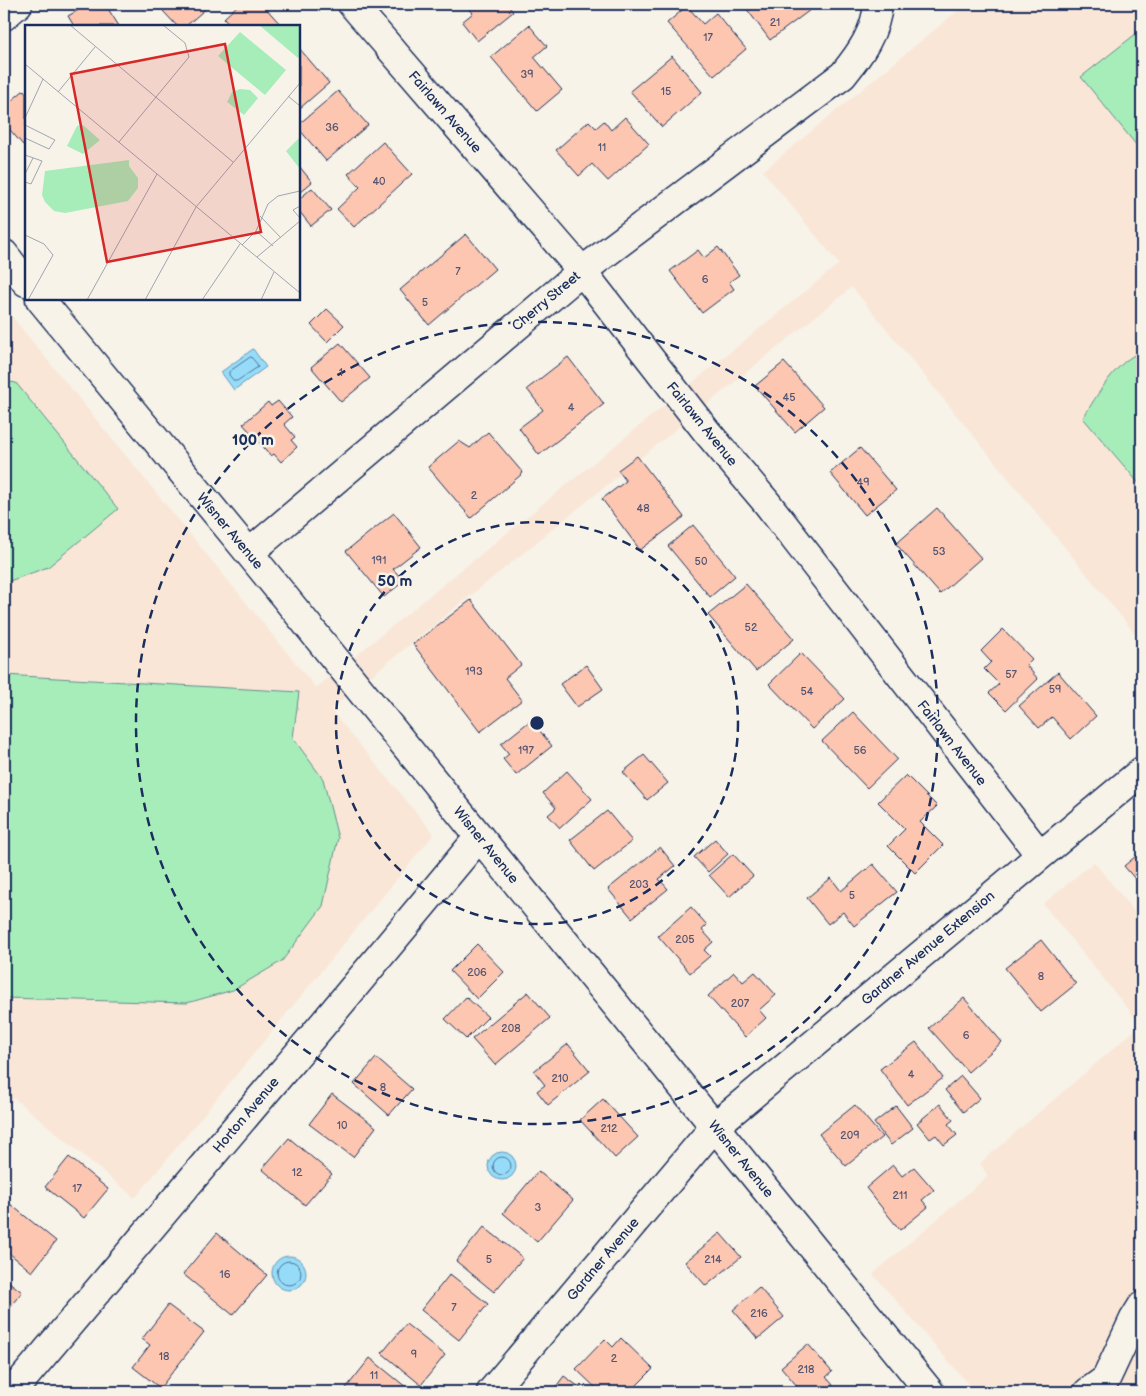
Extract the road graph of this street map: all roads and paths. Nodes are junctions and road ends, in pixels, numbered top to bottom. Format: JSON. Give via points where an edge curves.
{"nodes":[{"id":1,"x":18,"y":4,"type":"edge"},
{"id":2,"x":352,"y":4,"type":"edge"},
{"id":3,"x":878,"y":4,"type":"edge"},
{"id":4,"x":4,"y":16,"type":"edge"},
{"id":5,"x":4,"y":254,"type":"edge"},
{"id":6,"x":582,"y":271,"type":"junction"},
{"id":7,"x":25,"y":281,"type":"edge"},
{"id":8,"x":41,"y":300,"type":"edge"},
{"id":9,"x":249,"y":553,"type":"junction"},
{"id":10,"x":1142,"y":770,"type":"edge"},
{"id":11,"x":479,"y":837,"type":"junction"},
{"id":12,"x":1040,"y":856,"type":"junction"},
{"id":13,"x":715,"y":1126,"type":"junction"},
{"id":14,"x":1142,"y":1306,"type":"edge"},
{"id":15,"x":1104,"y":1388,"type":"edge"},
{"id":16,"x":12,"y":1392,"type":"edge"},
{"id":17,"x":491,"y":1392,"type":"edge"},
{"id":18,"x":930,"y":1392,"type":"edge"}],
"edges":[{"from":1,"to":4,"type":"street"},
{"from":2,"to":6,"type":"street","name":"Fairlawn Avenue"},
{"from":3,"to":6,"type":"street","name":"Cherry Street","via":[[869,38],[843,75]]},
{"from":5,"to":7,"type":"street"},
{"from":6,"to":9,"type":"street","name":"Cherry Street"},
{"from":6,"to":12,"type":"street","name":"Fairlawn Avenue","via":[[707,432],[767,503]]},
{"from":8,"to":9,"type":"street","name":"Wisner Avenue"},
{"from":9,"to":11,"type":"street","name":"Wisner Avenue"},
{"from":10,"to":12,"type":"street","name":"Gardner Avenue Extension"},
{"from":11,"to":13,"type":"street","name":"Wisner Avenue"},
{"from":11,"to":16,"type":"street","name":"Horton Avenue"},
{"from":12,"to":13,"type":"street","name":"Gardner Avenue Extension"},
{"from":13,"to":17,"type":"street","name":"Gardner Avenue"},
{"from":13,"to":18,"type":"street","name":"Wisner Avenue"},
{"from":14,"to":15,"type":"street"}]}
